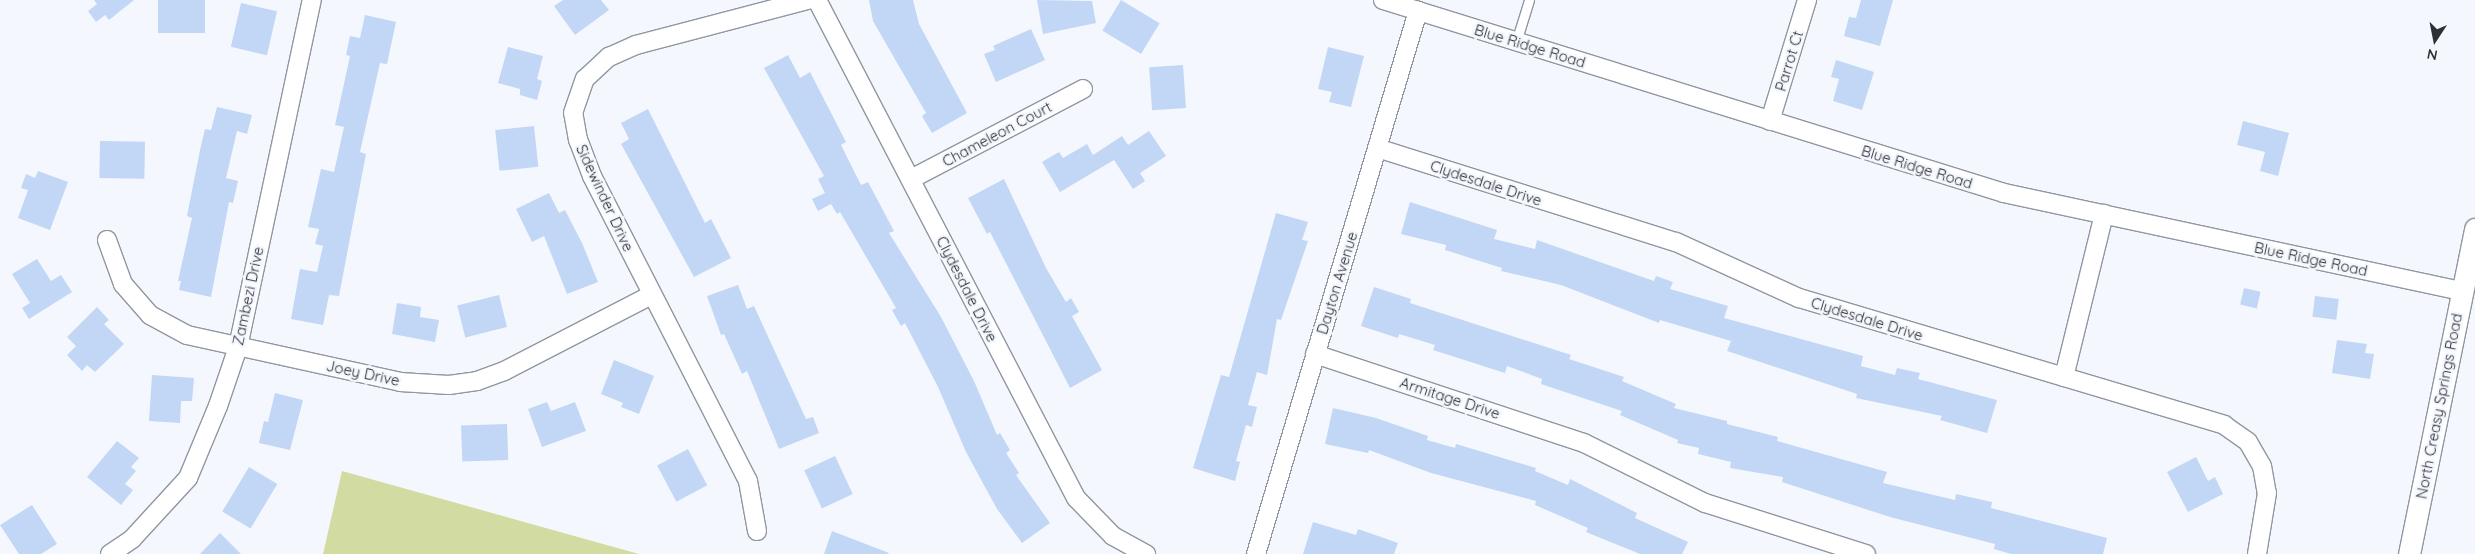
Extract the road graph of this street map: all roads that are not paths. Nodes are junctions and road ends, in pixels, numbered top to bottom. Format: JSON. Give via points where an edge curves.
{"nodes":[{"id":1,"x":312,"y":0,"type":"edge"},
{"id":2,"x":808,"y":0,"type":"edge"},
{"id":3,"x":817,"y":0,"type":"edge"},
{"id":4,"x":1383,"y":0,"type":"edge"},
{"id":5,"x":1529,"y":0,"type":"edge"},
{"id":6,"x":1807,"y":0,"type":"edge"},
{"id":7,"x":1418,"y":11,"type":"junction"},
{"id":8,"x":1516,"y":42,"type":"junction"},
{"id":9,"x":1083,"y":89,"type":"dead end"},
{"id":10,"x":1770,"y":121,"type":"junction"},
{"id":11,"x":1377,"y":148,"type":"junction"},
{"id":12,"x":911,"y":180,"type":"junction"},
{"id":13,"x":2104,"y":214,"type":"junction"},
{"id":14,"x":2475,"y":229,"type":"edge"},
{"id":15,"x":107,"y":240,"type":"dead end"},
{"id":16,"x":2462,"y":291,"type":"junction"},
{"id":17,"x":650,"y":295,"type":"junction"},
{"id":18,"x":238,"y":347,"type":"junction"},
{"id":19,"x":1316,"y":354,"type":"junction"},
{"id":20,"x":2064,"y":377,"type":"junction"},
{"id":21,"x":756,"y":531,"type":"dead end"},
{"id":22,"x":110,"y":554,"type":"edge"},
{"id":23,"x":1146,"y":554,"type":"edge"},
{"id":24,"x":1256,"y":554,"type":"edge"},
{"id":25,"x":1866,"y":554,"type":"edge"},
{"id":26,"x":2257,"y":554,"type":"edge"},
{"id":27,"x":2409,"y":554,"type":"edge"}],
"edges":[{"from":1,"to":18,"type":"street","name":"Zambezi Drive"},
{"from":2,"to":17,"type":"street","name":"Sidewinder Drive","via":[[636,45],[609,57],[585,79],[573,113],[578,140]]},
{"from":3,"to":12,"type":"street","name":"Clydesdale Drive"},
{"from":4,"to":7,"type":"street","name":"Blue Ridge Road"},
{"from":5,"to":8,"type":"lane"},
{"from":6,"to":10,"type":"street","name":"Parrot Ct"},
{"from":7,"to":8,"type":"street","name":"Blue Ridge Road"},
{"from":7,"to":11,"type":"street","name":"Dayton Avenue"},
{"from":8,"to":10,"type":"street","name":"Blue Ridge Road"},
{"from":9,"to":12,"type":"street","name":"Chameleon Court"},
{"from":10,"to":13,"type":"street","name":"Blue Ridge Road","via":[[2004,193]]},
{"from":11,"to":19,"type":"street","name":"Dayton Avenue"},
{"from":11,"to":20,"type":"street","name":"Clydesdale Drive","via":[[1676,242],[1799,298]]},
{"from":12,"to":23,"type":"street","name":"Clydesdale Drive","via":[[1076,498],[1114,536]]},
{"from":13,"to":16,"type":"street","name":"Blue Ridge Road"},
{"from":13,"to":20,"type":"street"},
{"from":14,"to":16,"type":"street","name":"North Creasy Springs Road"},
{"from":15,"to":18,"type":"street","name":"Joey Drive","via":[[123,284],[150,315],[187,334]]},
{"from":16,"to":27,"type":"street","name":"North Creasy Springs Road"},
{"from":17,"to":18,"type":"street","name":"Joey Drive","via":[[504,371],[477,381],[450,385],[400,382]]},
{"from":17,"to":21,"type":"street","name":"Sidewinder Drive","via":[[748,481]]},
{"from":18,"to":22,"type":"street","name":"Zambezi Drive","via":[[188,478],[132,539]]},
{"from":19,"to":24,"type":"street","name":"Dayton Avenue"},
{"from":19,"to":25,"type":"street","name":"Armitage Drive","via":[[1584,443],[1705,502]]},
{"from":20,"to":26,"type":"street","name":"Clydesdale Drive","via":[[2193,414],[2224,425],[2248,442],[2262,466],[2267,493]]}]}
